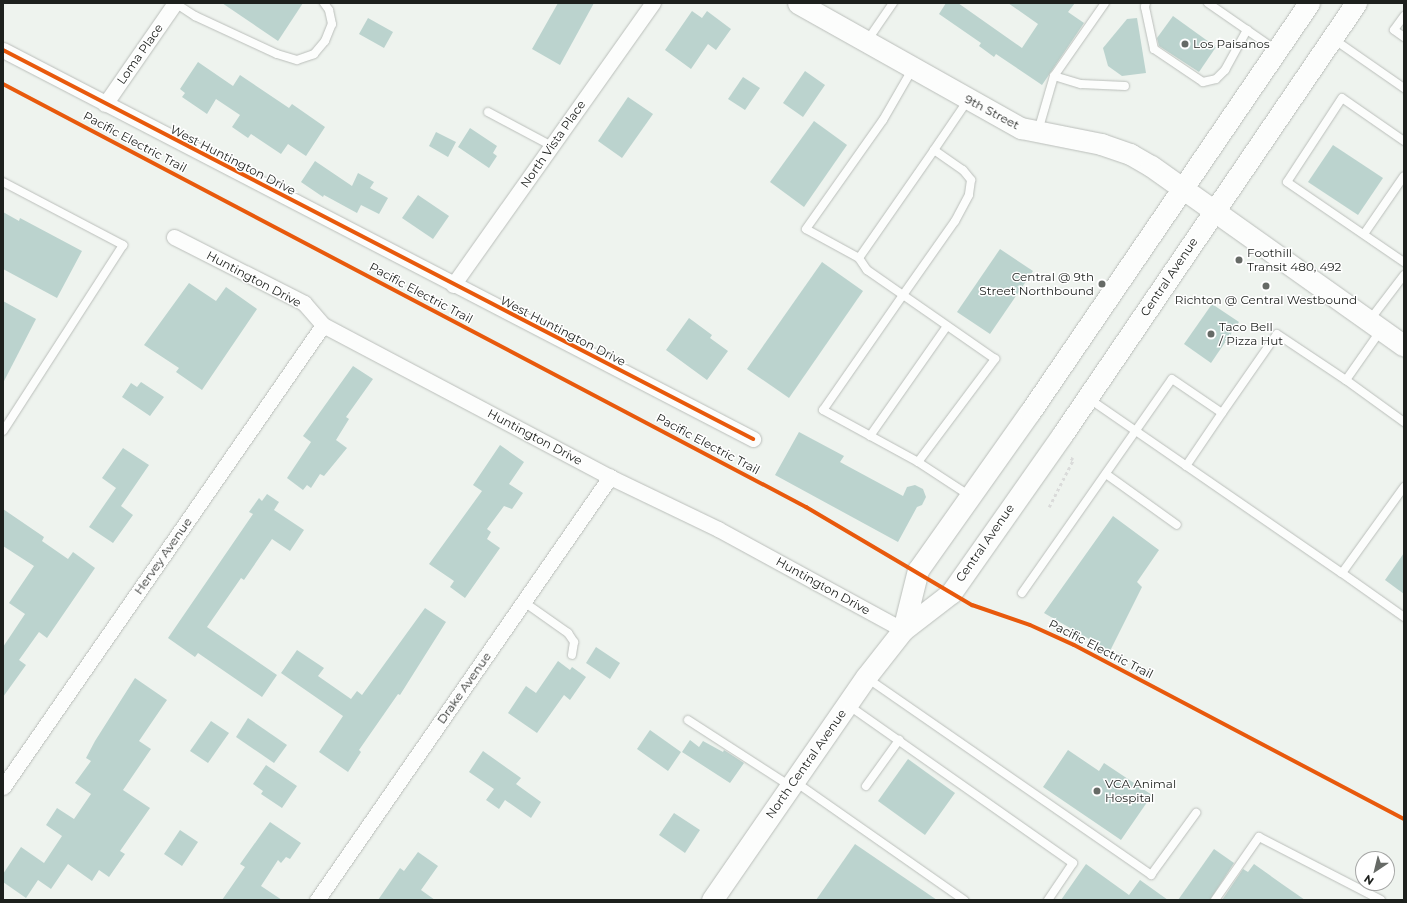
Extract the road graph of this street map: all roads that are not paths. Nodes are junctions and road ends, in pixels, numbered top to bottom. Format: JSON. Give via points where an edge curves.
{"nodes":[{"id":1,"x":175,"y":3,"type":"edge"},
{"id":2,"x":324,"y":3,"type":"edge"},
{"id":3,"x":654,"y":3,"type":"edge"},
{"id":4,"x":798,"y":3,"type":"edge"},
{"id":5,"x":893,"y":3,"type":"edge"},
{"id":6,"x":1105,"y":3,"type":"edge"},
{"id":7,"x":1146,"y":3,"type":"edge"},
{"id":8,"x":1208,"y":3,"type":"edge"},
{"id":9,"x":1309,"y":3,"type":"edge"},
{"id":10,"x":1356,"y":3,"type":"edge"},
{"id":11,"x":1404,"y":16,"type":"edge"},
{"id":12,"x":1247,"y":30,"type":"junction"},
{"id":13,"x":1404,"y":37,"type":"edge"},
{"id":14,"x":1332,"y":38,"type":"junction"},
{"id":15,"x":866,"y":42,"type":"junction"},
{"id":16,"x":3,"y":50,"type":"edge"},
{"id":17,"x":1276,"y":50,"type":"junction"},
{"id":18,"x":913,"y":68,"type":"junction"},
{"id":19,"x":1054,"y":76,"type":"junction"},
{"id":20,"x":1125,"y":86,"type":"dead end"},
{"id":21,"x":1404,"y":88,"type":"edge"},
{"id":22,"x":968,"y":100,"type":"junction"},
{"id":23,"x":105,"y":104,"type":"junction"},
{"id":24,"x":488,"y":112,"type":"dead end"},
{"id":25,"x":1038,"y":132,"type":"junction"},
{"id":26,"x":1404,"y":141,"type":"edge"},
{"id":27,"x":552,"y":146,"type":"junction"},
{"id":28,"x":934,"y":150,"type":"junction"},
{"id":29,"x":1404,"y":176,"type":"edge"},
{"id":30,"x":3,"y":182,"type":"edge"},
{"id":31,"x":1182,"y":189,"type":"junction"},
{"id":32,"x":1213,"y":212,"type":"junction"},
{"id":33,"x":1364,"y":234,"type":"junction"},
{"id":34,"x":174,"y":236,"type":"dead end"},
{"id":35,"x":859,"y":258,"type":"junction"},
{"id":36,"x":1404,"y":262,"type":"edge"},
{"id":37,"x":1404,"y":275,"type":"edge"},
{"id":38,"x":453,"y":285,"type":"junction"},
{"id":39,"x":903,"y":295,"type":"junction"},
{"id":40,"x":323,"y":325,"type":"junction"},
{"id":41,"x":947,"y":326,"type":"junction"},
{"id":42,"x":1375,"y":326,"type":"junction"},
{"id":43,"x":1404,"y":346,"type":"edge"},
{"id":44,"x":1346,"y":380,"type":"junction"},
{"id":45,"x":1088,"y":398,"type":"junction"},
{"id":46,"x":1222,"y":413,"type":"junction"},
{"id":47,"x":1404,"y":422,"type":"edge"},
{"id":48,"x":3,"y":430,"type":"edge"},
{"id":49,"x":1136,"y":432,"type":"junction"},
{"id":50,"x":870,"y":436,"type":"junction"},
{"id":51,"x":753,"y":439,"type":"dead end"},
{"id":52,"x":918,"y":462,"type":"junction"},
{"id":53,"x":1186,"y":466,"type":"junction"},
{"id":54,"x":1106,"y":474,"type":"junction"},
{"id":55,"x":610,"y":477,"type":"junction"},
{"id":56,"x":1404,"y":487,"type":"edge"},
{"id":57,"x":970,"y":496,"type":"junction"},
{"id":58,"x":1177,"y":525,"type":"dead end"},
{"id":59,"x":1342,"y":573,"type":"junction"},
{"id":60,"x":1022,"y":593,"type":"dead end"},
{"id":61,"x":524,"y":602,"type":"junction"},
{"id":62,"x":1404,"y":617,"type":"edge"},
{"id":63,"x":902,"y":630,"type":"junction"},
{"id":64,"x":572,"y":655,"type":"dead end"},
{"id":65,"x":866,"y":677,"type":"junction"},
{"id":66,"x":848,"y":704,"type":"junction"},
{"id":67,"x":688,"y":720,"type":"dead end"},
{"id":68,"x":899,"y":740,"type":"junction"},
{"id":69,"x":792,"y":784,"type":"junction"},
{"id":70,"x":866,"y":786,"type":"dead end"},
{"id":71,"x":3,"y":787,"type":"edge"},
{"id":72,"x":1196,"y":813,"type":"dead end"},
{"id":73,"x":317,"y":900,"type":"edge"},
{"id":74,"x":712,"y":900,"type":"edge"},
{"id":75,"x":964,"y":900,"type":"edge"},
{"id":76,"x":1048,"y":900,"type":"edge"},
{"id":77,"x":1215,"y":900,"type":"edge"},
{"id":78,"x":1381,"y":900,"type":"edge"}],
"edges":[{"from":1,"to":2,"type":"lane","via":[[202,19],[277,54],[297,60],[314,54],[324,41],[332,24],[329,10]]},
{"from":1,"to":23,"type":"street","name":"Loma Place"},
{"from":3,"to":27,"type":"street","name":"North Vista Place"},
{"from":4,"to":15,"type":"main road","name":"9th Street"},
{"from":5,"to":15,"type":"lane"},
{"from":6,"to":19,"type":"lane"},
{"from":7,"to":12,"type":"lane","via":[[1144,7],[1154,49],[1202,82],[1216,79],[1225,70]]},
{"from":8,"to":12,"type":"lane"},
{"from":9,"to":17,"type":"main road"},
{"from":10,"to":14,"type":"main road","name":"Central Avenue"},
{"from":11,"to":13,"type":"lane","via":[[1394,30]]},
{"from":12,"to":17,"type":"lane"},
{"from":14,"to":21,"type":"lane"},
{"from":14,"to":32,"type":"main road","name":"Central Avenue"},
{"from":15,"to":18,"type":"main road","name":"9th Street"},
{"from":16,"to":23,"type":"street","name":"West Huntington Drive"},
{"from":17,"to":31,"type":"main road"},
{"from":18,"to":22,"type":"main road","name":"9th Street"},
{"from":18,"to":35,"type":"lane","via":[[883,120],[806,229]]},
{"from":19,"to":20,"type":"lane","via":[[1081,84]]},
{"from":19,"to":25,"type":"lane"},
{"from":22,"to":25,"type":"main road","name":"9th Street","via":[[1021,128]]},
{"from":22,"to":28,"type":"lane"},
{"from":23,"to":38,"type":"street","name":"West Huntington Drive"},
{"from":24,"to":27,"type":"lane"},
{"from":25,"to":31,"type":"main road","name":"9th Street","via":[[1101,144],[1130,154]]},
{"from":26,"to":33,"type":"lane","via":[[1342,98],[1287,182]]},
{"from":27,"to":38,"type":"street","name":"North Vista Place"},
{"from":28,"to":35,"type":"lane"},
{"from":28,"to":39,"type":"lane","via":[[963,170],[971,180],[970,195]]},
{"from":29,"to":33,"type":"lane"},
{"from":30,"to":48,"type":"lane","via":[[123,246]]},
{"from":31,"to":32,"type":"main road","name":"9th Street"},
{"from":31,"to":57,"type":"main road"},
{"from":32,"to":42,"type":"main road","name":"9th Street"},
{"from":32,"to":45,"type":"main road","name":"Central Avenue"},
{"from":33,"to":36,"type":"lane"},
{"from":34,"to":40,"type":"street","name":"Huntington Drive","via":[[304,303]]},
{"from":35,"to":39,"type":"lane","via":[[867,270]]},
{"from":37,"to":42,"type":"lane"},
{"from":38,"to":51,"type":"street","name":"West Huntington Drive"},
{"from":39,"to":41,"type":"lane"},
{"from":39,"to":50,"type":"lane","via":[[823,410]]},
{"from":40,"to":55,"type":"street","name":"Huntington Drive"},
{"from":40,"to":71,"type":"street","name":"Hervey Avenue"},
{"from":41,"to":50,"type":"lane"},
{"from":41,"to":52,"type":"lane","via":[[995,359]]},
{"from":42,"to":43,"type":"main road","name":"9th Street"},
{"from":42,"to":44,"type":"lane"},
{"from":44,"to":46,"type":"lane","via":[[1277,334]]},
{"from":44,"to":47,"type":"lane"},
{"from":45,"to":49,"type":"lane"},
{"from":45,"to":63,"type":"main road","name":"Central Avenue","via":[[951,593]]},
{"from":46,"to":49,"type":"lane","via":[[1172,379]]},
{"from":46,"to":53,"type":"lane"},
{"from":49,"to":53,"type":"lane"},
{"from":49,"to":54,"type":"lane"},
{"from":50,"to":52,"type":"lane"},
{"from":52,"to":57,"type":"lane"},
{"from":53,"to":59,"type":"lane"},
{"from":54,"to":58,"type":"lane"},
{"from":54,"to":60,"type":"lane"},
{"from":55,"to":61,"type":"street","name":"Drake Avenue"},
{"from":55,"to":63,"type":"street","name":"Huntington Drive","via":[[718,529]]},
{"from":56,"to":59,"type":"lane"},
{"from":57,"to":63,"type":"main road","via":[[918,570]]},
{"from":59,"to":62,"type":"lane"},
{"from":61,"to":64,"type":"lane","via":[[568,633],[574,642]]},
{"from":61,"to":73,"type":"street","name":"Drake Avenue"},
{"from":63,"to":65,"type":"main road","name":"North Central Avenue"},
{"from":65,"to":66,"type":"main road","name":"North Central Avenue"},
{"from":65,"to":72,"type":"lane","via":[[1151,875]]},
{"from":66,"to":68,"type":"lane"},
{"from":66,"to":69,"type":"main road","name":"North Central Avenue"},
{"from":67,"to":69,"type":"lane"},
{"from":68,"to":70,"type":"lane"},
{"from":68,"to":76,"type":"lane","via":[[1073,863]]},
{"from":69,"to":74,"type":"main road","name":"North Central Avenue"},
{"from":69,"to":75,"type":"lane"},
{"from":77,"to":78,"type":"lane","via":[[1259,837]]}]}
